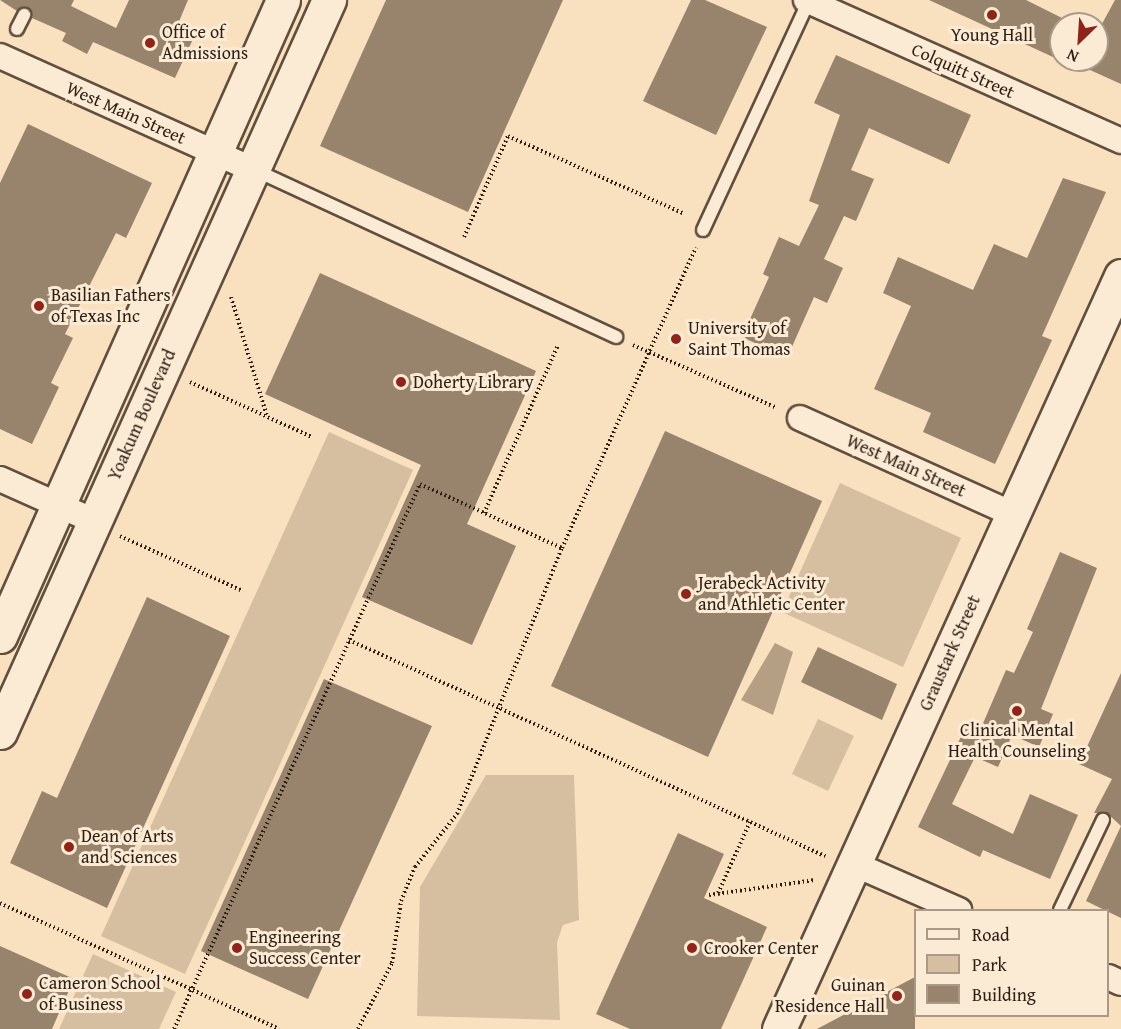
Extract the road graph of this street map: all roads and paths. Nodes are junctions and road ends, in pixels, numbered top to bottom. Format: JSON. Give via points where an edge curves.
{"nodes":[{"id":1,"x":283,"y":0,"type":"edge"},
{"id":2,"x":329,"y":0,"type":"edge"},
{"id":3,"x":808,"y":0,"type":"edge"},
{"id":4,"x":24,"y":15,"type":"dead end"},
{"id":5,"x":17,"y":29,"type":"dead end"},
{"id":6,"x":0,"y":57,"type":"edge"},
{"id":7,"x":1121,"y":141,"type":"edge"},
{"id":8,"x":215,"y":152,"type":"junction"},
{"id":9,"x":252,"y":169,"type":"junction"},
{"id":10,"x":685,"y":214,"type":"dead end"},
{"id":11,"x":704,"y":230,"type":"joint"},
{"id":12,"x":464,"y":237,"type":"dead end"},
{"id":13,"x":1121,"y":276,"type":"edge"},
{"id":14,"x":231,"y":297,"type":"dead end"},
{"id":15,"x":616,"y":337,"type":"joint"},
{"id":16,"x":558,"y":345,"type":"dead end"},
{"id":17,"x":648,"y":351,"type":"junction"},
{"id":18,"x":163,"y":369,"type":"junction"},
{"id":19,"x":268,"y":417,"type":"junction"},
{"id":20,"x":800,"y":418,"type":"joint"},
{"id":21,"x":312,"y":438,"type":"dead end"},
{"id":22,"x":0,"y":479,"type":"edge"},
{"id":23,"x":59,"y":505,"type":"junction"},
{"id":24,"x":483,"y":513,"type":"junction"},
{"id":25,"x":1013,"y":514,"type":"junction"},
{"id":26,"x":94,"y":521,"type":"junction"},
{"id":27,"x":562,"y":548,"type":"junction"},
{"id":28,"x":243,"y":591,"type":"dead end"},
{"id":29,"x":0,"y":636,"type":"edge"},
{"id":30,"x":349,"y":640,"type":"junction"},
{"id":31,"x":503,"y":708,"type":"junction"},
{"id":32,"x":0,"y":732,"type":"edge"},
{"id":33,"x":1103,"y":820,"type":"dead end"},
{"id":34,"x":750,"y":822,"type":"junction"},
{"id":35,"x":841,"y":861,"type":"junction"},
{"id":36,"x":816,"y":880,"type":"dead end"},
{"id":37,"x":717,"y":894,"type":"junction"},
{"id":38,"x":709,"y":895,"type":"dead end"},
{"id":39,"x":0,"y":903,"type":"edge"},
{"id":40,"x":957,"y":909,"type":"edge"},
{"id":41,"x":1060,"y":909,"type":"edge"},
{"id":42,"x":192,"y":989,"type":"junction"},
{"id":43,"x":174,"y":1029,"type":"edge"},
{"id":44,"x":279,"y":1029,"type":"edge"},
{"id":45,"x":358,"y":1029,"type":"edge"},
{"id":46,"x":779,"y":1029,"type":"edge"}],
"edges":[{"from":1,"to":8,"type":"street"},
{"from":2,"to":9,"type":"street","name":"Yoakum Boulevard"},
{"from":3,"to":7,"type":"street","name":"Colquitt Street"},
{"from":3,"to":11,"type":"lane"},
{"from":4,"to":5,"type":"lane"},
{"from":6,"to":8,"type":"street","name":"West Main Street"},
{"from":8,"to":9,"type":"street","name":"West Main Street"},
{"from":8,"to":23,"type":"street"},
{"from":9,"to":15,"type":"lane"},
{"from":9,"to":18,"type":"street","name":"Yoakum Boulevard"},
{"from":10,"to":12,"type":"path","via":[[508,136]]},
{"from":11,"to":17,"type":"path"},
{"from":13,"to":25,"type":"street","name":"Graustark Street"},
{"from":14,"to":19,"type":"path"},
{"from":15,"to":17,"type":"path"},
{"from":16,"to":24,"type":"path"},
{"from":17,"to":20,"type":"path"},
{"from":17,"to":27,"type":"path"},
{"from":18,"to":19,"type":"path"},
{"from":18,"to":26,"type":"street","name":"Yoakum Boulevard"},
{"from":19,"to":21,"type":"path"},
{"from":20,"to":25,"type":"street","name":"West Main Street"},
{"from":22,"to":23,"type":"street"},
{"from":23,"to":26,"type":"street"},
{"from":23,"to":29,"type":"street"},
{"from":24,"to":27,"type":"path"},
{"from":24,"to":30,"type":"path","via":[[420,484]]},
{"from":25,"to":35,"type":"street","name":"Graustark Street"},
{"from":26,"to":28,"type":"path"},
{"from":26,"to":32,"type":"street","name":"Yoakum Boulevard"},
{"from":27,"to":31,"type":"path"},
{"from":30,"to":31,"type":"path"},
{"from":30,"to":42,"type":"path"},
{"from":31,"to":34,"type":"path"},
{"from":31,"to":45,"type":"path","via":[[457,814],[415,867],[401,901],[392,963]]},
{"from":33,"to":41,"type":"lane"},
{"from":34,"to":35,"type":"path"},
{"from":34,"to":37,"type":"path"},
{"from":35,"to":40,"type":"street"},
{"from":35,"to":46,"type":"street","name":"Graustark Street"},
{"from":36,"to":37,"type":"path"},
{"from":37,"to":38,"type":"path"},
{"from":39,"to":42,"type":"path"},
{"from":42,"to":43,"type":"path"},
{"from":42,"to":44,"type":"path"}]}
